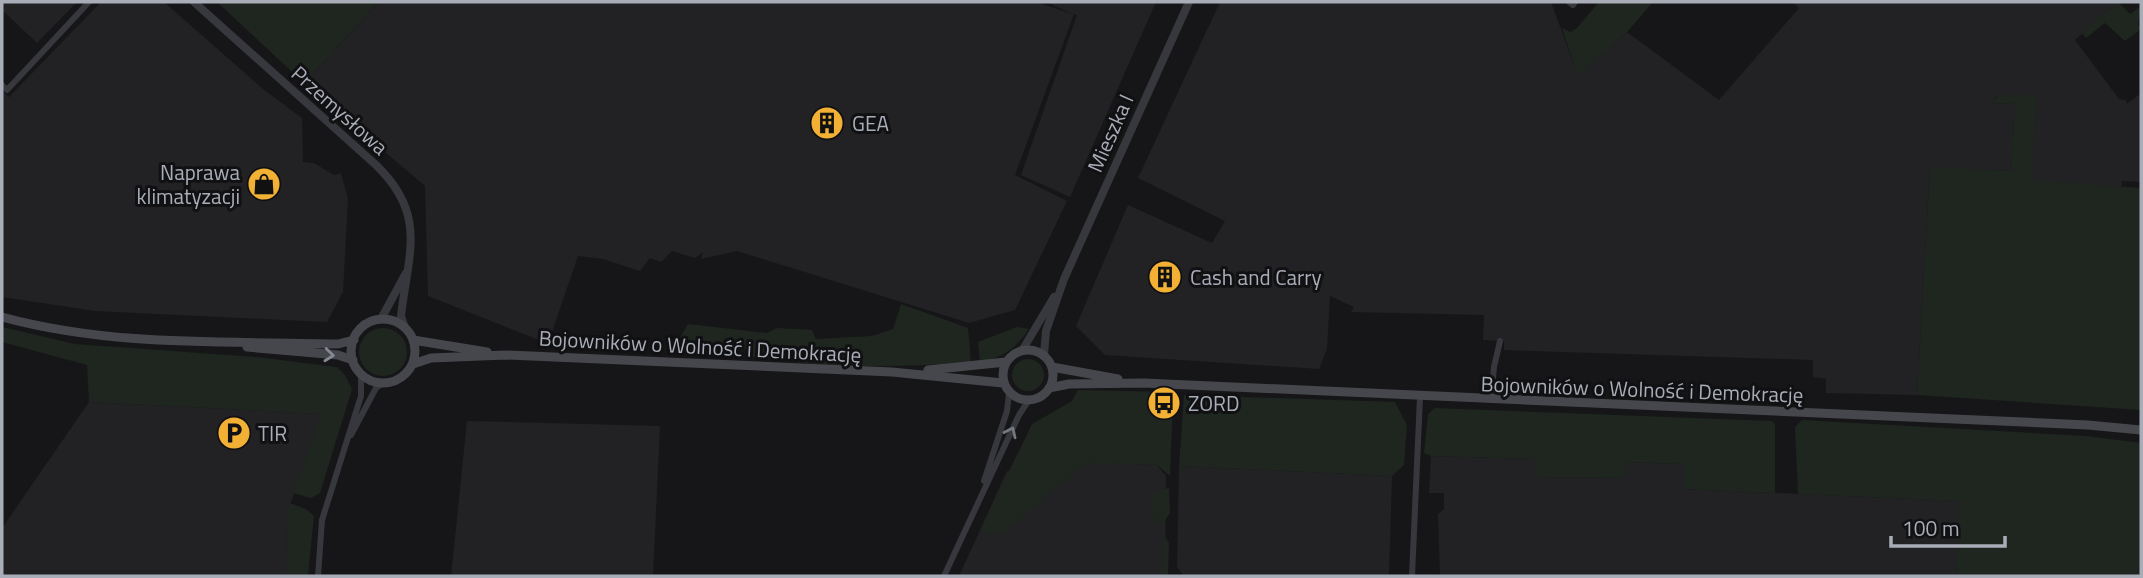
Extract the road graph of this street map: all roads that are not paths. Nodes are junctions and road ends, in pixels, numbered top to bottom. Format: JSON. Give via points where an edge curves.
{"nodes":[{"id":1,"x":89,"y":2,"type":"edge"},
{"id":2,"x":194,"y":2,"type":"edge"},
{"id":3,"x":1189,"y":2,"type":"edge"},
{"id":4,"x":1569,"y":2,"type":"edge"},
{"id":5,"x":1576,"y":2,"type":"edge"},
{"id":6,"x":2,"y":85,"type":"edge"},
{"id":7,"x":408,"y":270,"type":"junction"},
{"id":8,"x":1064,"y":279,"type":"junction"},
{"id":9,"x":2,"y":317,"type":"edge"},
{"id":10,"x":381,"y":319,"type":"junction"},
{"id":11,"x":405,"y":328,"type":"junction"},
{"id":12,"x":354,"y":340,"type":"junction"},
{"id":13,"x":414,"y":340,"type":"junction"},
{"id":14,"x":1500,"y":341,"type":"dead end"},
{"id":15,"x":236,"y":345,"type":"junction"},
{"id":16,"x":1023,"y":349,"type":"junction"},
{"id":17,"x":506,"y":355,"type":"junction"},
{"id":18,"x":1044,"y":355,"type":"junction"},
{"id":19,"x":353,"y":360,"type":"junction"},
{"id":20,"x":1006,"y":362,"type":"junction"},
{"id":21,"x":413,"y":364,"type":"junction"},
{"id":22,"x":1052,"y":367,"type":"junction"},
{"id":23,"x":892,"y":372,"type":"junction"},
{"id":24,"x":361,"y":374,"type":"junction"},
{"id":25,"x":383,"y":383,"type":"junction"},
{"id":26,"x":1003,"y":383,"type":"junction"},
{"id":27,"x":1144,"y":383,"type":"junction"},
{"id":28,"x":1049,"y":388,"type":"junction"},
{"id":29,"x":1009,"y":393,"type":"junction"},
{"id":30,"x":1420,"y":397,"type":"junction"},
{"id":31,"x":1029,"y":400,"type":"junction"},
{"id":32,"x":1492,"y":400,"type":"junction"},
{"id":33,"x":2141,"y":430,"type":"edge"},
{"id":34,"x":350,"y":437,"type":"junction"},
{"id":35,"x":975,"y":509,"type":"junction"},
{"id":36,"x":318,"y":576,"type":"edge"},
{"id":37,"x":944,"y":576,"type":"edge"},
{"id":38,"x":1412,"y":576,"type":"edge"}],
"edges":[{"from":1,"to":6,"type":"street","via":[[8,90]]},
{"from":2,"to":7,"type":"street","name":"Przemysłowa","via":[[396,188],[411,225]]},
{"from":3,"to":8,"type":"street","name":"Mieszka I"},
{"from":4,"to":5,"type":"street"},
{"from":7,"to":10,"type":"street","name":"Przemysłowa"},
{"from":7,"to":11,"type":"street","name":"Przemysłowa","via":[[401,316]]},
{"from":8,"to":16,"type":"street","name":"Mieszka I"},
{"from":8,"to":18,"type":"street","name":"Mieszka I","via":[[1046,331]]},
{"from":9,"to":15,"type":"main road","via":[[78,333]]},
{"from":10,"to":11,"type":"main road"},
{"from":10,"to":12,"type":"main road","via":[[368,323]]},
{"from":11,"to":13,"type":"main road"},
{"from":12,"to":15,"type":"main road"},
{"from":12,"to":19,"type":"main road"},
{"from":13,"to":17,"type":"main road","name":"Bojowników o Wolność i Demokrację"},
{"from":13,"to":21,"type":"main road"},
{"from":14,"to":32,"type":"street"},
{"from":15,"to":19,"type":"main road","one_way":true},
{"from":16,"to":18,"type":"main road"},
{"from":16,"to":20,"type":"main road"},
{"from":17,"to":21,"type":"main road","name":"Bojowników o Wolność i Demokrację","via":[[432,358]]},
{"from":17,"to":23,"type":"main road","name":"Bojowników o Wolność i Demokrację"},
{"from":18,"to":22,"type":"main road"},
{"from":19,"to":24,"type":"main road"},
{"from":20,"to":23,"type":"main road","name":"Bojowników o Wolność i Demokrację"},
{"from":20,"to":26,"type":"main road"},
{"from":21,"to":25,"type":"main road","via":[[400,378]]},
{"from":22,"to":27,"type":"main road","name":"Bojowników o Wolność i Demokrację"},
{"from":22,"to":28,"type":"main road"},
{"from":23,"to":26,"type":"main road","name":"Bojowników o Wolność i Demokrację"},
{"from":24,"to":25,"type":"main road"},
{"from":24,"to":34,"type":"street","via":[[363,388]]},
{"from":25,"to":34,"type":"street"},
{"from":26,"to":29,"type":"main road"},
{"from":27,"to":28,"type":"main road","name":"Bojowników o Wolność i Demokrację"},
{"from":27,"to":30,"type":"main road","name":"Bojowników o Wolność i Demokrację"},
{"from":28,"to":31,"type":"main road"},
{"from":29,"to":31,"type":"main road"},
{"from":29,"to":35,"type":"street"},
{"from":30,"to":32,"type":"main road","name":"Bojowników o Wolność i Demokrację"},
{"from":30,"to":38,"type":"street"},
{"from":35,"to":31,"type":"street","one_way":true},
{"from":32,"to":33,"type":"main road","name":"Bojowników o Wolność i Demokrację"},
{"from":34,"to":36,"type":"street","via":[[322,520]]},
{"from":35,"to":37,"type":"street"}]}
